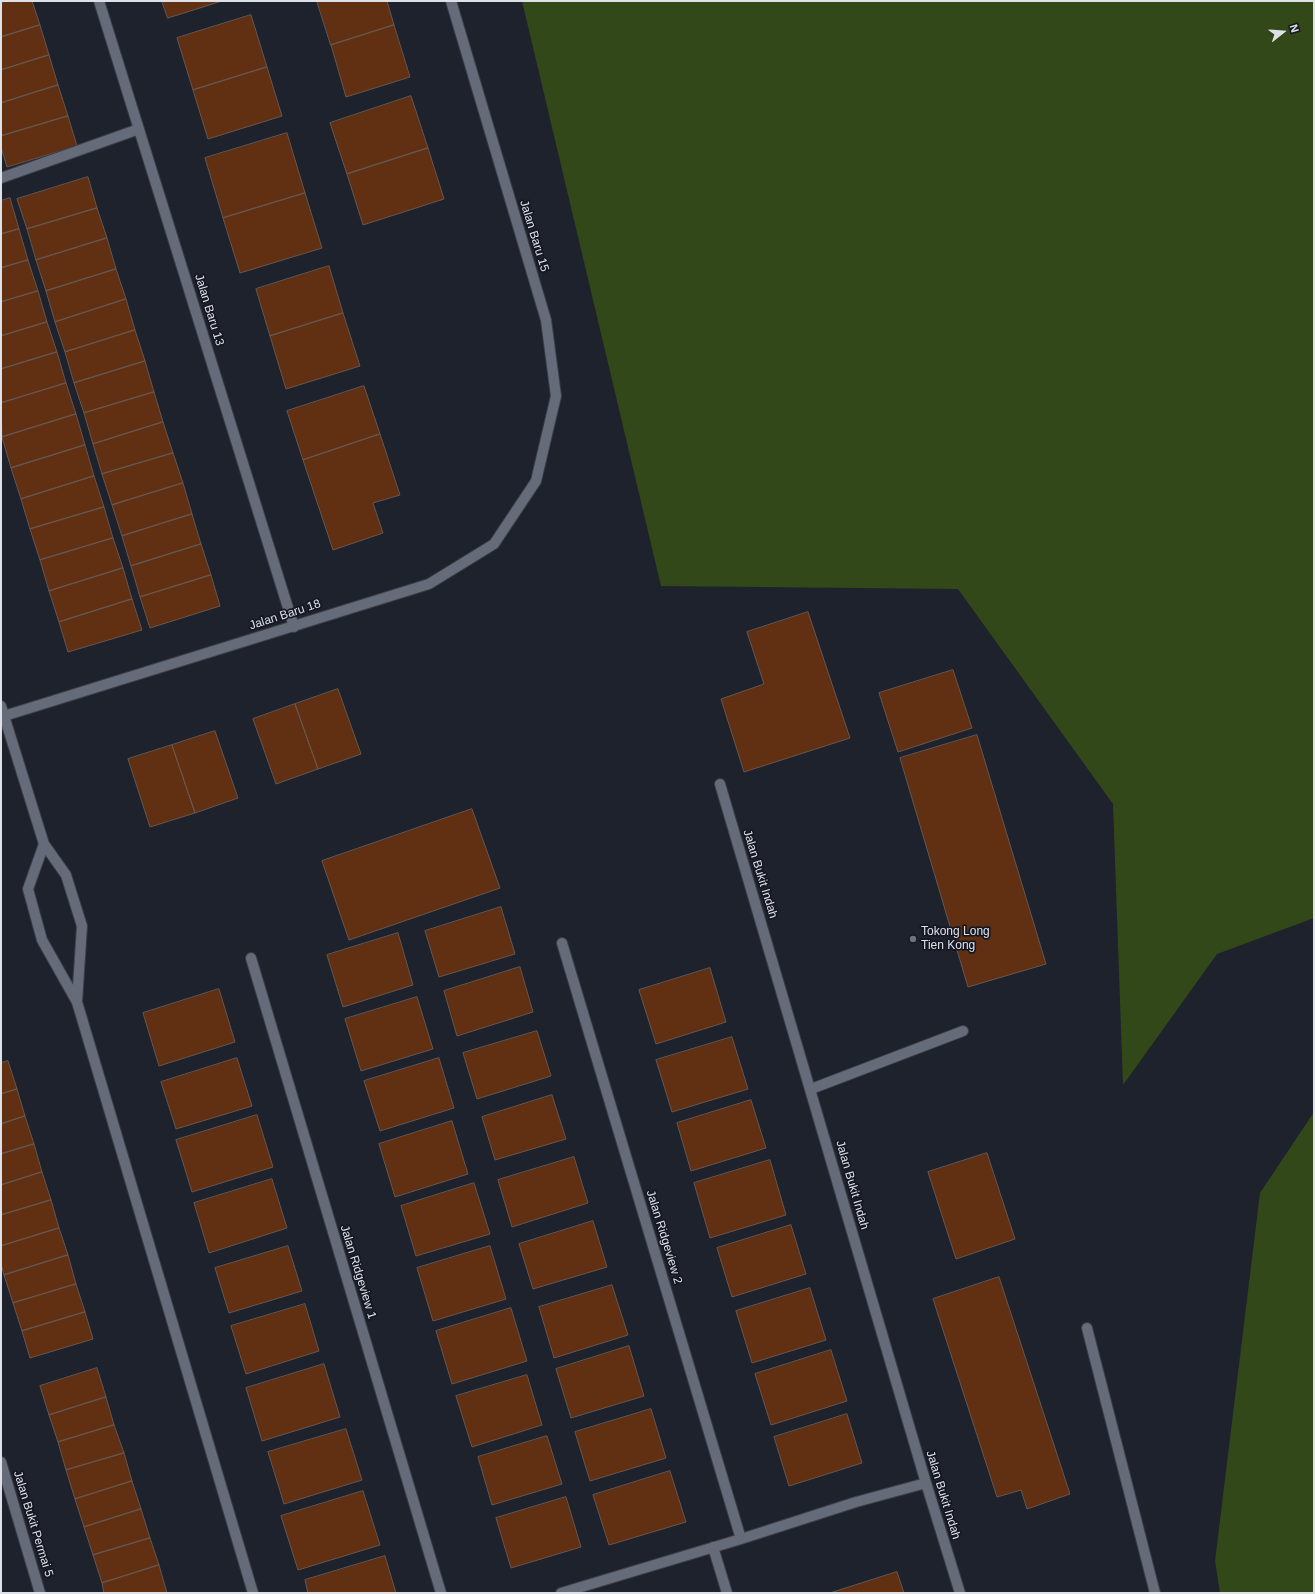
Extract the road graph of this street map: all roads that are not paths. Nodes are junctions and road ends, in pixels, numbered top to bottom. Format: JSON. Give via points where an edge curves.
{"nodes":[{"id":1,"x":99,"y":1,"type":"edge"},
{"id":2,"x":451,"y":1,"type":"edge"},
{"id":3,"x":139,"y":129,"type":"junction"},
{"id":4,"x":1,"y":178,"type":"edge"},
{"id":5,"x":536,"y":481,"type":"joint"},
{"id":6,"x":294,"y":627,"type":"junction"},
{"id":7,"x":1,"y":706,"type":"edge"},
{"id":8,"x":4,"y":716,"type":"junction"},
{"id":9,"x":720,"y":784,"type":"dead end"},
{"id":10,"x":44,"y":844,"type":"junction"},
{"id":11,"x":562,"y":943,"type":"dead end"},
{"id":12,"x":251,"y":958,"type":"dead end"},
{"id":13,"x":77,"y":1002,"type":"junction"},
{"id":14,"x":964,"y":1031,"type":"dead end"},
{"id":15,"x":811,"y":1089,"type":"junction"},
{"id":16,"x":1087,"y":1328,"type":"dead end"},
{"id":17,"x":1,"y":1462,"type":"edge"},
{"id":18,"x":926,"y":1483,"type":"junction"},
{"id":19,"x":741,"y":1540,"type":"junction"},
{"id":20,"x":714,"y":1547,"type":"junction"},
{"id":21,"x":40,"y":1593,"type":"edge"},
{"id":22,"x":253,"y":1593,"type":"edge"},
{"id":23,"x":441,"y":1593,"type":"edge"},
{"id":24,"x":561,"y":1593,"type":"edge"},
{"id":25,"x":727,"y":1593,"type":"edge"},
{"id":26,"x":960,"y":1593,"type":"edge"},
{"id":27,"x":1155,"y":1593,"type":"edge"}],
"edges":[{"from":1,"to":3,"type":"street","name":"Jalan Baru 13"},
{"from":2,"to":5,"type":"street","name":"Jalan Baru 15","via":[[546,320],[556,396]]},
{"from":3,"to":4,"type":"street"},
{"from":3,"to":6,"type":"street","name":"Jalan Baru 13"},
{"from":5,"to":6,"type":"street","name":"Jalan Baru 18","via":[[494,544],[429,584]]},
{"from":6,"to":8,"type":"street","name":"Jalan Baru 18"},
{"from":7,"to":8,"type":"street"},
{"from":8,"to":10,"type":"street"},
{"from":9,"to":15,"type":"street","name":"Jalan Bukit Indah"},
{"from":10,"to":13,"type":"street","via":[[66,875],[82,926]]},
{"from":10,"to":13,"type":"street","via":[[28,889],[42,940]]},
{"from":11,"to":19,"type":"street","name":"Jalan Ridgeview 2"},
{"from":12,"to":23,"type":"street","name":"Jalan Ridgeview 1"},
{"from":13,"to":22,"type":"street"},
{"from":14,"to":15,"type":"street"},
{"from":15,"to":18,"type":"street","name":"Jalan Bukit Indah"},
{"from":16,"to":27,"type":"street"},
{"from":17,"to":21,"type":"street","name":"Jalan Bukit Permai 5"},
{"from":18,"to":19,"type":"street","via":[[856,1502]]},
{"from":18,"to":26,"type":"street","name":"Jalan Bukit Indah"},
{"from":19,"to":20,"type":"street"},
{"from":20,"to":24,"type":"street"},
{"from":20,"to":25,"type":"street"}]}
